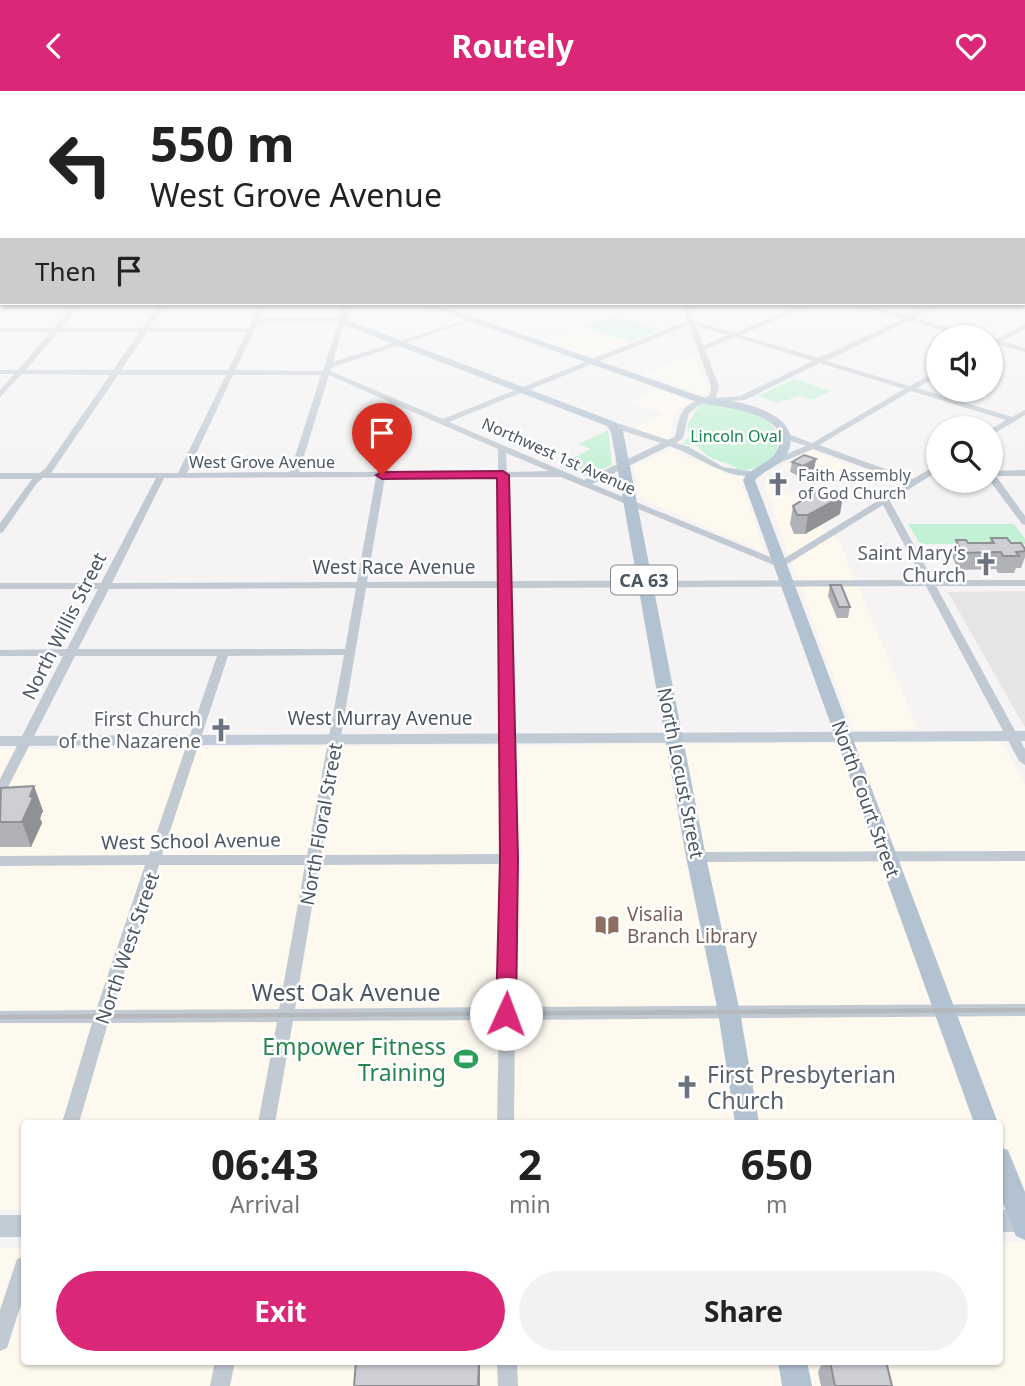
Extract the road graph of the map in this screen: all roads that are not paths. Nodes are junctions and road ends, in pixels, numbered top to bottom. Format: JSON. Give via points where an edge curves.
{"nodes":[{"id":1,"x":31,"y":359,"type":"edge"},
{"id":2,"x":124,"y":359,"type":"edge"},
{"id":3,"x":237,"y":359,"type":"edge"},
{"id":4,"x":330,"y":359,"type":"edge"},
{"id":5,"x":355,"y":359,"type":"edge"},
{"id":6,"x":445,"y":359,"type":"edge"},
{"id":7,"x":587,"y":359,"type":"edge"},
{"id":8,"x":596,"y":359,"type":"edge"},
{"id":9,"x":705,"y":359,"type":"edge"},
{"id":10,"x":818,"y":360,"type":"joint"},
{"id":11,"x":592,"y":361,"type":"junction"},
{"id":12,"x":327,"y":369,"type":"junction"},
{"id":13,"x":0,"y":372,"type":"edge"},
{"id":14,"x":20,"y":372,"type":"junction"},
{"id":15,"x":116,"y":372,"type":"junction"},
{"id":16,"x":230,"y":373,"type":"junction"},
{"id":17,"x":926,"y":380,"type":"edge"},
{"id":18,"x":715,"y":386,"type":"junction"},
{"id":19,"x":523,"y":389,"type":"junction"},
{"id":20,"x":910,"y":389,"type":"junction"},
{"id":21,"x":0,"y":395,"type":"edge"},
{"id":22,"x":732,"y":398,"type":"junction"},
{"id":23,"x":394,"y":400,"type":"junction"},
{"id":24,"x":710,"y":400,"type":"junction"},
{"id":25,"x":743,"y":400,"type":"junction"},
{"id":26,"x":759,"y":412,"type":"junction"},
{"id":27,"x":1025,"y":412,"type":"edge"},
{"id":28,"x":1014,"y":420,"type":"junction"},
{"id":29,"x":444,"y":421,"type":"junction"},
{"id":30,"x":611,"y":423,"type":"junction"},
{"id":31,"x":1003,"y":426,"type":"edge"},
{"id":32,"x":785,"y":436,"type":"junction"},
{"id":33,"x":670,"y":444,"type":"junction"},
{"id":34,"x":809,"y":445,"type":"junction"},
{"id":35,"x":502,"y":446,"type":"junction"},
{"id":36,"x":772,"y":463,"type":"junction"},
{"id":37,"x":623,"y":466,"type":"junction"},
{"id":38,"x":567,"y":474,"type":"junction"},
{"id":39,"x":752,"y":474,"type":"junction"},
{"id":40,"x":1003,"y":474,"type":"edge"},
{"id":41,"x":1025,"y":474,"type":"edge"},
{"id":42,"x":382,"y":475,"type":"junction"},
{"id":43,"x":503,"y":475,"type":"junction"},
{"id":44,"x":0,"y":476,"type":"edge"},
{"id":45,"x":41,"y":476,"type":"junction"},
{"id":46,"x":161,"y":476,"type":"junction"},
{"id":47,"x":181,"y":476,"type":"junction"},
{"id":48,"x":292,"y":476,"type":"junction"},
{"id":49,"x":926,"y":477,"type":"edge"},
{"id":50,"x":913,"y":482,"type":"junction"},
{"id":51,"x":586,"y":483,"type":"junction"},
{"id":52,"x":1003,"y":492,"type":"edge"},
{"id":53,"x":885,"y":501,"type":"junction"},
{"id":54,"x":631,"y":503,"type":"junction"},
{"id":55,"x":1025,"y":522,"type":"edge"},
{"id":56,"x":0,"y":530,"type":"edge"},
{"id":57,"x":781,"y":565,"type":"junction"},
{"id":58,"x":788,"y":583,"type":"junction"},
{"id":59,"x":929,"y":583,"type":"junction"},
{"id":60,"x":1025,"y":583,"type":"edge"},
{"id":61,"x":645,"y":584,"type":"junction"},
{"id":62,"x":362,"y":585,"type":"junction"},
{"id":63,"x":504,"y":585,"type":"junction"},
{"id":64,"x":0,"y":586,"type":"edge"},
{"id":65,"x":103,"y":586,"type":"junction"},
{"id":66,"x":349,"y":652,"type":"junction"},
{"id":67,"x":0,"y":653,"type":"edge"},
{"id":68,"x":71,"y":653,"type":"junction"},
{"id":69,"x":223,"y":653,"type":"junction"},
{"id":70,"x":844,"y":736,"type":"junction"},
{"id":71,"x":1018,"y":736,"type":"edge"},
{"id":72,"x":508,"y":738,"type":"junction"},
{"id":73,"x":674,"y":738,"type":"junction"},
{"id":74,"x":336,"y":739,"type":"junction"},
{"id":75,"x":194,"y":740,"type":"junction"},
{"id":76,"x":0,"y":741,"type":"edge"},
{"id":77,"x":26,"y":741,"type":"junction"},
{"id":78,"x":1025,"y":761,"type":"edge"},
{"id":79,"x":0,"y":792,"type":"edge"},
{"id":80,"x":1025,"y":856,"type":"edge"},
{"id":81,"x":696,"y":857,"type":"junction"},
{"id":82,"x":886,"y":857,"type":"junction"},
{"id":83,"x":315,"y":859,"type":"junction"},
{"id":84,"x":509,"y":859,"type":"junction"},
{"id":85,"x":156,"y":860,"type":"junction"},
{"id":86,"x":0,"y":861,"type":"edge"},
{"id":87,"x":944,"y":1010,"type":"junction"},
{"id":88,"x":1025,"y":1010,"type":"edge"},
{"id":89,"x":729,"y":1012,"type":"junction"},
{"id":90,"x":506,"y":1014,"type":"junction"},
{"id":91,"x":287,"y":1015,"type":"junction"},
{"id":92,"x":102,"y":1016,"type":"junction"},
{"id":93,"x":0,"y":1017,"type":"edge"},
{"id":94,"x":72,"y":1120,"type":"edge"},
{"id":95,"x":268,"y":1120,"type":"edge"},
{"id":96,"x":506,"y":1120,"type":"edge"},
{"id":97,"x":747,"y":1120,"type":"edge"},
{"id":98,"x":985,"y":1120,"type":"edge"},
{"id":99,"x":1003,"y":1172,"type":"edge"},
{"id":100,"x":1018,"y":1223,"type":"edge"},
{"id":101,"x":0,"y":1226,"type":"edge"},
{"id":102,"x":21,"y":1226,"type":"edge"},
{"id":103,"x":21,"y":1275,"type":"edge"},
{"id":104,"x":0,"y":1341,"type":"edge"},
{"id":105,"x":224,"y":1365,"type":"edge"},
{"id":106,"x":507,"y":1365,"type":"edge"},
{"id":107,"x":793,"y":1365,"type":"edge"},
{"id":108,"x":220,"y":1386,"type":"edge"},
{"id":109,"x":508,"y":1386,"type":"edge"},
{"id":110,"x":797,"y":1386,"type":"edge"}],
"edges":[{"from":1,"to":14,"type":"street"},
{"from":2,"to":15,"type":"street"},
{"from":3,"to":16,"type":"street"},
{"from":4,"to":12,"type":"street"},
{"from":5,"to":12,"type":"street"},
{"from":6,"to":19,"type":"main road"},
{"from":7,"to":11,"type":"main road"},
{"from":8,"to":11,"type":"street"},
{"from":9,"to":18,"type":"street"},
{"from":10,"to":20,"type":"street"},
{"from":10,"to":25,"type":"street"},
{"from":11,"to":19,"type":"street"},
{"from":11,"to":24,"type":"main road"},
{"from":12,"to":16,"type":"street"},
{"from":12,"to":23,"type":"street","name":"Northwest 1st Avenue"},
{"from":12,"to":48,"type":"street"},
{"from":13,"to":14,"type":"street"},
{"from":14,"to":15,"type":"street"},
{"from":14,"to":21,"type":"street"},
{"from":15,"to":16,"type":"street"},
{"from":15,"to":45,"type":"street"},
{"from":16,"to":47,"type":"street"},
{"from":17,"to":20,"type":"street"},
{"from":18,"to":22,"type":"street"},
{"from":18,"to":24,"type":"street"},
{"from":19,"to":29,"type":"street"},
{"from":19,"to":30,"type":"main road"},
{"from":20,"to":28,"type":"street"},
{"from":20,"to":34,"type":"street"},
{"from":22,"to":24,"type":"street"},
{"from":22,"to":25,"type":"street"},
{"from":23,"to":29,"type":"street","name":"Northwest 1st Avenue"},
{"from":23,"to":42,"type":"street","name":"North Floral Street"},
{"from":24,"to":26,"type":"main road"},
{"from":24,"to":33,"type":"street","via":[[683,415],[681,436]]},
{"from":25,"to":26,"type":"street"},
{"from":26,"to":32,"type":"main road"},
{"from":27,"to":28,"type":"street"},
{"from":28,"to":31,"type":"street"},
{"from":29,"to":35,"type":"street","name":"Northwest 1st Avenue"},
{"from":30,"to":33,"type":"street"},
{"from":30,"to":37,"type":"main road","name":"North Locust Street","number":"CA 63","via":[[617,431]]},
{"from":32,"to":34,"type":"street"},
{"from":32,"to":36,"type":"main road","via":[[784,450]]},
{"from":33,"to":37,"type":"street"},
{"from":33,"to":39,"type":"street","via":[[721,469]]},
{"from":34,"to":36,"type":"street"},
{"from":34,"to":50,"type":"street"},
{"from":35,"to":38,"type":"street","name":"Northwest 1st Avenue"},
{"from":35,"to":43,"type":"street"},
{"from":36,"to":39,"type":"main road"},
{"from":37,"to":51,"type":"street"},
{"from":37,"to":54,"type":"main road","name":"North Locust Street","number":"CA 63"},
{"from":38,"to":43,"type":"street","name":"West Grove Avenue"},
{"from":38,"to":51,"type":"street","name":"Northwest 1st Avenue"},
{"from":39,"to":57,"type":"main road","name":"North Court Street","via":[[750,485]]},
{"from":40,"to":41,"type":"street"},
{"from":42,"to":43,"type":"street","name":"West Grove Avenue"},
{"from":42,"to":48,"type":"street","name":"West Grove Avenue"},
{"from":42,"to":62,"type":"street","name":"North Floral Street"},
{"from":43,"to":63,"type":"street"},
{"from":44,"to":45,"type":"street","name":"West Grove Avenue"},
{"from":45,"to":46,"type":"street","name":"West Grove Avenue"},
{"from":45,"to":56,"type":"street"},
{"from":46,"to":47,"type":"street","name":"West Grove Avenue"},
{"from":46,"to":65,"type":"street","name":"North Willis Street"},
{"from":47,"to":48,"type":"street","name":"West Grove Avenue"},
{"from":49,"to":50,"type":"street"},
{"from":50,"to":53,"type":"street"},
{"from":51,"to":54,"type":"street","name":"Northwest 1st Avenue"},
{"from":52,"to":55,"type":"street"},
{"from":53,"to":57,"type":"street"},
{"from":53,"to":59,"type":"street"},
{"from":54,"to":57,"type":"street","name":"Northwest 1st Avenue"},
{"from":54,"to":61,"type":"main road","name":"North Locust Street","number":"CA 63"},
{"from":57,"to":58,"type":"main road","name":"North Court Street"},
{"from":58,"to":59,"type":"street","name":"West Race Avenue"},
{"from":58,"to":61,"type":"street","name":"West Race Avenue"},
{"from":58,"to":70,"type":"main road","name":"North Court Street"},
{"from":59,"to":60,"type":"street","name":"West Race Avenue"},
{"from":59,"to":71,"type":"street"},
{"from":61,"to":63,"type":"street","name":"West Race Avenue"},
{"from":61,"to":73,"type":"main road","name":"North Locust Street","number":"CA 63"},
{"from":62,"to":63,"type":"street","name":"West Race Avenue"},
{"from":62,"to":65,"type":"street","name":"West Race Avenue"},
{"from":62,"to":66,"type":"street","name":"North Floral Street"},
{"from":63,"to":72,"type":"street"},
{"from":64,"to":65,"type":"street","name":"West Race Avenue"},
{"from":65,"to":68,"type":"street","name":"North Willis Street"},
{"from":66,"to":69,"type":"street"},
{"from":66,"to":74,"type":"street","name":"North Floral Street"},
{"from":67,"to":68,"type":"street"},
{"from":68,"to":69,"type":"street"},
{"from":68,"to":77,"type":"street","name":"North Willis Street"},
{"from":69,"to":75,"type":"street","name":"North West Street"},
{"from":70,"to":71,"type":"main road","name":"West Murray Avenue"},
{"from":70,"to":73,"type":"main road","name":"West Murray Avenue"},
{"from":70,"to":82,"type":"main road","name":"North Court Street"},
{"from":71,"to":78,"type":"street"},
{"from":72,"to":73,"type":"main road","name":"West Murray Avenue"},
{"from":72,"to":74,"type":"main road","name":"West Murray Avenue"},
{"from":72,"to":84,"type":"street"},
{"from":73,"to":81,"type":"main road","name":"North Locust Street","number":"CA 63"},
{"from":74,"to":75,"type":"main road","name":"West Murray Avenue"},
{"from":74,"to":83,"type":"street","name":"North Floral Street"},
{"from":75,"to":77,"type":"main road","name":"West Murray Avenue"},
{"from":75,"to":85,"type":"street","name":"North West Street"},
{"from":76,"to":77,"type":"main road","name":"West Murray Avenue"},
{"from":77,"to":79,"type":"street","name":"North Willis Street"},
{"from":80,"to":82,"type":"street"},
{"from":81,"to":82,"type":"street"},
{"from":81,"to":89,"type":"main road","name":"North Locust Street","number":"CA 63"},
{"from":82,"to":87,"type":"main road","name":"North Court Street"},
{"from":83,"to":84,"type":"street","name":"West School Avenue"},
{"from":83,"to":85,"type":"street","name":"West School Avenue"},
{"from":83,"to":91,"type":"street","name":"North Floral Street"},
{"from":84,"to":90,"type":"street"},
{"from":85,"to":86,"type":"street","name":"West School Avenue"},
{"from":85,"to":92,"type":"street","name":"North West Street"},
{"from":87,"to":88,"type":"street"},
{"from":87,"to":89,"type":"street","name":"West Oak Avenue"},
{"from":87,"to":98,"type":"main road","name":"North Court Street"},
{"from":89,"to":90,"type":"street","name":"West Oak Avenue"},
{"from":89,"to":97,"type":"main road","name":"North Locust Street","number":"CA 63"},
{"from":90,"to":91,"type":"street","name":"West Oak Avenue"},
{"from":90,"to":96,"type":"street"},
{"from":91,"to":92,"type":"street","name":"West Oak Avenue"},
{"from":91,"to":95,"type":"street","name":"North Floral Street"},
{"from":92,"to":93,"type":"street","name":"West Oak Avenue"},
{"from":92,"to":94,"type":"street","name":"North West Street"},
{"from":99,"to":100,"type":"main road"},
{"from":101,"to":102,"type":"main road"},
{"from":103,"to":104,"type":"street"},
{"from":105,"to":108,"type":"street"},
{"from":106,"to":109,"type":"street"},
{"from":107,"to":110,"type":"main road"}]}
